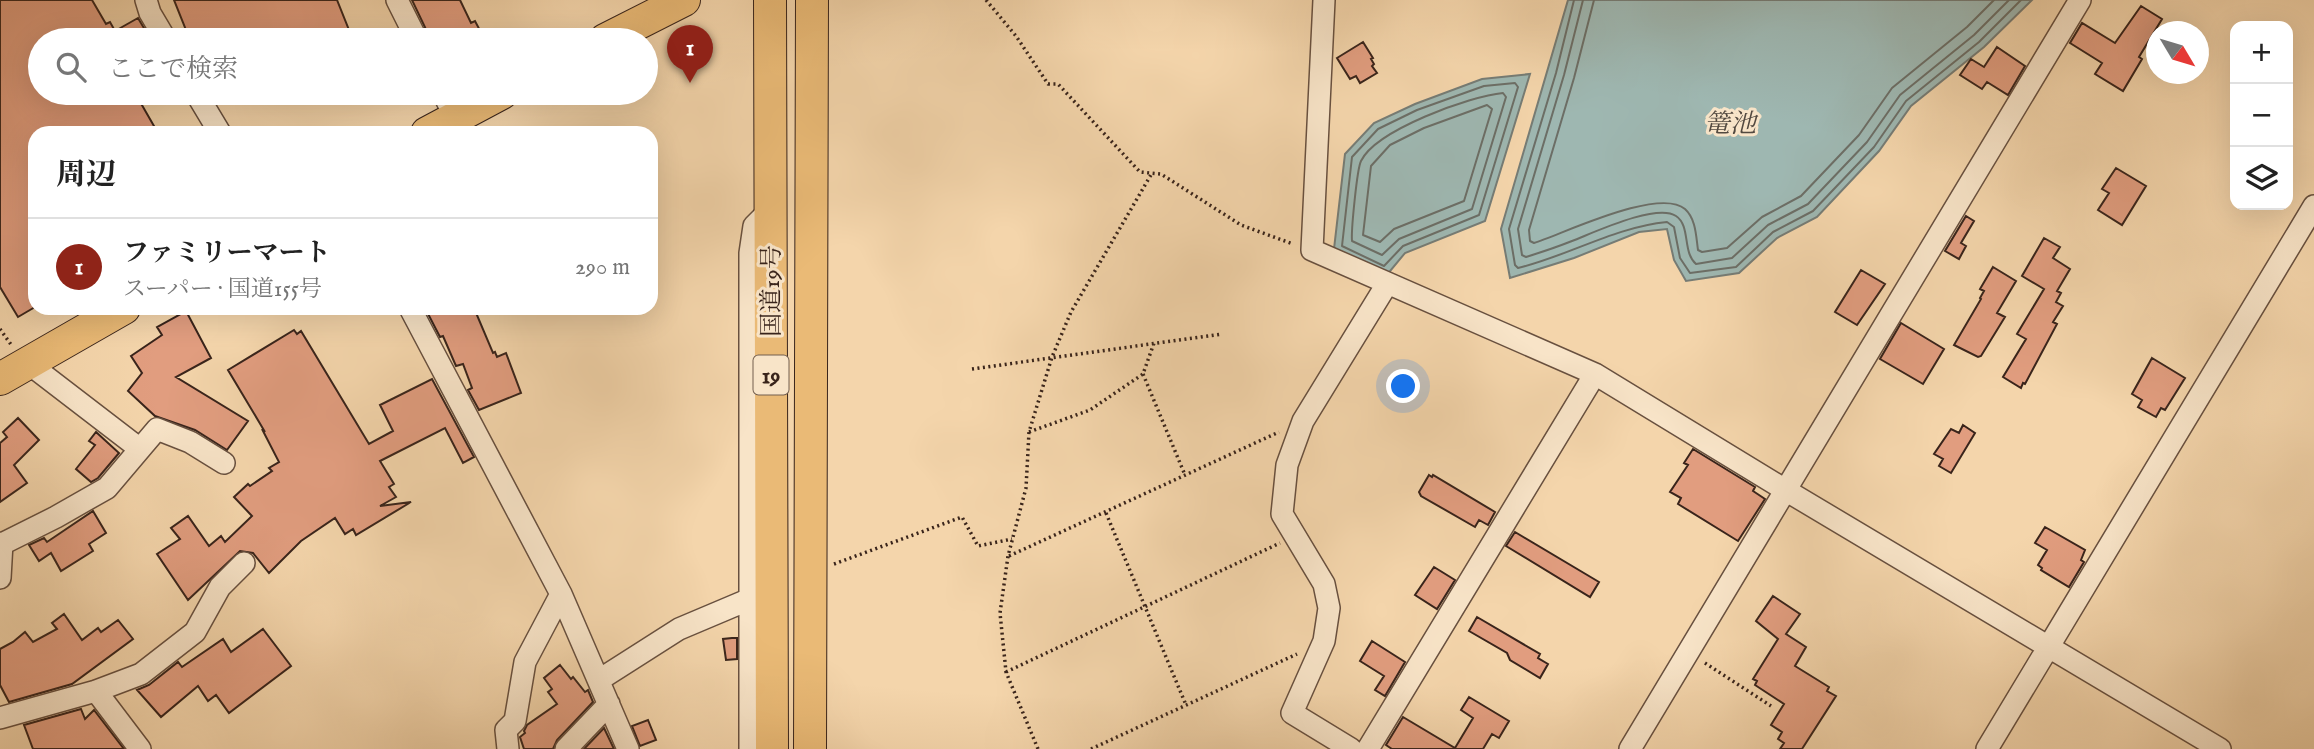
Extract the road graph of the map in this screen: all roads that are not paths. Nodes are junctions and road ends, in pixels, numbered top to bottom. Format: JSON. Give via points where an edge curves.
{"nodes":[{"id":1,"x":146,"y":0,"type":"edge"},
{"id":2,"x":397,"y":0,"type":"edge"},
{"id":3,"x":684,"y":0,"type":"edge"},
{"id":4,"x":770,"y":0,"type":"edge"},
{"id":5,"x":813,"y":0,"type":"edge"},
{"id":6,"x":1324,"y":0,"type":"edge"},
{"id":7,"x":2080,"y":0,"type":"edge"},
{"id":8,"x":159,"y":28,"type":"edge"},
{"id":9,"x":411,"y":28,"type":"edge"},
{"id":10,"x":629,"y":28,"type":"edge"},
{"id":11,"x":203,"y":105,"type":"edge"},
{"id":12,"x":449,"y":105,"type":"edge"},
{"id":13,"x":216,"y":126,"type":"edge"},
{"id":14,"x":432,"y":126,"type":"edge"},
{"id":15,"x":2314,"y":206,"type":"edge"},
{"id":16,"x":770,"y":210,"type":"junction"},
{"id":17,"x":1387,"y":284,"type":"junction"},
{"id":18,"x":110,"y":315,"type":"edge"},
{"id":19,"x":414,"y":315,"type":"edge"},
{"id":20,"x":23,"y":358,"type":"junction"},
{"id":21,"x":1595,"y":374,"type":"junction"},
{"id":22,"x":0,"y":379,"type":"edge"},
{"id":23,"x":140,"y":449,"type":"junction"},
{"id":24,"x":224,"y":463,"type":"dead end"},
{"id":25,"x":1787,"y":491,"type":"junction"},
{"id":26,"x":1,"y":544,"type":"edge"},
{"id":27,"x":244,"y":564,"type":"dead end"},
{"id":28,"x":0,"y":578,"type":"edge"},
{"id":29,"x":561,"y":594,"type":"junction"},
{"id":30,"x":750,"y":599,"type":"junction"},
{"id":31,"x":2048,"y":646,"type":"junction"},
{"id":32,"x":598,"y":680,"type":"junction"},
{"id":33,"x":96,"y":691,"type":"junction"},
{"id":34,"x":609,"y":704,"type":"junction"},
{"id":35,"x":0,"y":719,"type":"edge"},
{"id":36,"x":140,"y":749,"type":"edge"},
{"id":37,"x":508,"y":749,"type":"edge"},
{"id":38,"x":566,"y":749,"type":"edge"},
{"id":39,"x":628,"y":749,"type":"edge"},
{"id":40,"x":750,"y":749,"type":"edge"},
{"id":41,"x":772,"y":749,"type":"edge"},
{"id":42,"x":810,"y":749,"type":"edge"},
{"id":43,"x":1351,"y":749,"type":"edge"},
{"id":44,"x":1368,"y":749,"type":"edge"},
{"id":45,"x":1630,"y":749,"type":"edge"},
{"id":46,"x":1987,"y":749,"type":"edge"},
{"id":47,"x":2220,"y":749,"type":"edge"}],
"edges":[{"from":1,"to":8,"type":"street"},
{"from":2,"to":9,"type":"street"},
{"from":3,"to":10,"type":"highway"},
{"from":4,"to":16,"type":"highway","name":"国道19号","number":"19"},
{"from":5,"to":42,"type":"highway","name":"国道19号","number":"19"},
{"from":6,"to":17,"type":"street","via":[[1311,250]]},
{"from":7,"to":25,"type":"street"},
{"from":11,"to":13,"type":"street"},
{"from":12,"to":14,"type":"highway"},
{"from":15,"to":31,"type":"street"},
{"from":16,"to":30,"type":"street","via":[[754,226],[750,253]]},
{"from":16,"to":41,"type":"highway","name":"国道19号","number":"19"},
{"from":17,"to":21,"type":"street"},
{"from":17,"to":43,"type":"street","via":[[1303,421],[1287,464],[1282,514],[1324,584],[1329,608],[1324,641],[1292,713]]},
{"from":18,"to":20,"type":"highway"},
{"from":19,"to":29,"type":"street"},
{"from":20,"to":22,"type":"highway"},
{"from":20,"to":23,"type":"street"},
{"from":21,"to":25,"type":"street"},
{"from":21,"to":44,"type":"street"},
{"from":23,"to":24,"type":"street","via":[[157,429]]},
{"from":23,"to":26,"type":"street","via":[[107,488]]},
{"from":25,"to":31,"type":"street"},
{"from":25,"to":45,"type":"street"},
{"from":26,"to":28,"type":"street"},
{"from":27,"to":33,"type":"street","via":[[220,587],[185,641],[141,674]]},
{"from":29,"to":32,"type":"street"},
{"from":29,"to":37,"type":"street","via":[[525,662],[515,722],[506,730]]},
{"from":30,"to":32,"type":"street","via":[[679,629]]},
{"from":30,"to":40,"type":"street"},
{"from":31,"to":46,"type":"street"},
{"from":31,"to":47,"type":"street"},
{"from":32,"to":34,"type":"street"},
{"from":33,"to":35,"type":"street"},
{"from":33,"to":36,"type":"street"},
{"from":34,"to":38,"type":"street"},
{"from":34,"to":39,"type":"street"}]}
